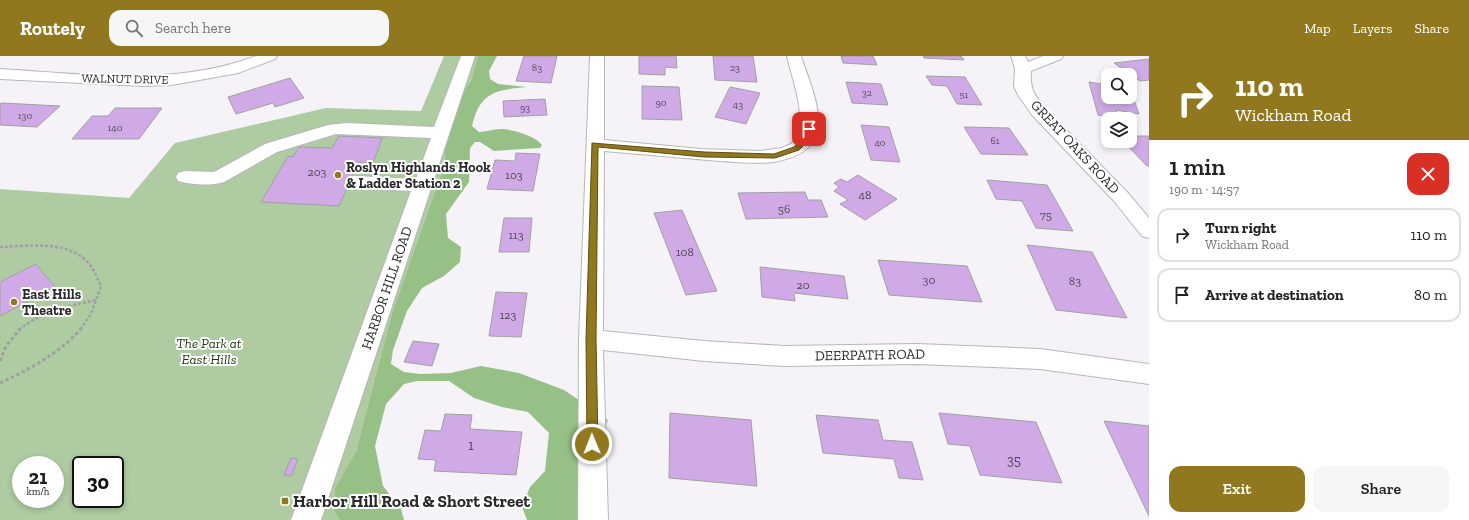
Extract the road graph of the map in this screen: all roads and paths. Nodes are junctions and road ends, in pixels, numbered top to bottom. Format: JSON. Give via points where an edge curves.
{"nodes":[{"id":1,"x":270,"y":56,"type":"edge"},
{"id":2,"x":468,"y":56,"type":"edge"},
{"id":3,"x":597,"y":56,"type":"edge"},
{"id":4,"x":794,"y":56,"type":"edge"},
{"id":5,"x":1056,"y":56,"type":"edge"},
{"id":6,"x":1020,"y":62,"type":"edge"},
{"id":7,"x":0,"y":74,"type":"edge"},
{"id":8,"x":441,"y":133,"type":"junction"},
{"id":9,"x":594,"y":145,"type":"junction"},
{"id":10,"x":185,"y":177,"type":"dead end"},
{"id":11,"x":354,"y":182,"type":"dead end"},
{"id":12,"x":423,"y":185,"type":"junction"},
{"id":13,"x":1149,"y":231,"type":"edge"},
{"id":14,"x":0,"y":247,"type":"edge"},
{"id":15,"x":96,"y":300,"type":"junction"},
{"id":16,"x":591,"y":339,"type":"junction"},
{"id":17,"x":0,"y":361,"type":"edge"},
{"id":18,"x":1149,"y":374,"type":"edge"},
{"id":19,"x":0,"y":383,"type":"edge"},
{"id":20,"x":306,"y":520,"type":"edge"},
{"id":21,"x":593,"y":520,"type":"edge"}],
"edges":[{"from":1,"to":7,"type":"street","name":"WALNUT DRIVE","via":[[238,68],[172,80],[143,81]]},
{"from":2,"to":8,"type":"street","name":"HARBOR HILL ROAD"},
{"from":3,"to":9,"type":"street"},
{"from":4,"to":9,"type":"street","via":[[805,98],[809,129],[804,142],[786,154],[728,156]]},
{"from":5,"to":6,"type":"street"},
{"from":6,"to":13,"type":"street","name":"GREAT OAKS ROAD","via":[[1022,86],[1034,106],[1121,197]]},
{"from":8,"to":10,"type":"street","via":[[334,129],[271,148],[217,178]]},
{"from":8,"to":12,"type":"street","name":"HARBOR HILL ROAD"},
{"from":9,"to":16,"type":"street"},
{"from":11,"to":12,"type":"street"},
{"from":12,"to":20,"type":"street","name":"HARBOR HILL ROAD"},
{"from":14,"to":15,"type":"path","via":[[49,245],[73,252],[91,266],[101,286]]},
{"from":15,"to":17,"type":"path","via":[[46,312],[29,322],[3,350]]},
{"from":15,"to":19,"type":"path","via":[[89,317],[76,336],[39,363]]},
{"from":16,"to":18,"type":"street","name":"DEERPATH ROAD","via":[[704,352],[784,356],[918,354],[1040,359]]},
{"from":16,"to":21,"type":"street"}]}
